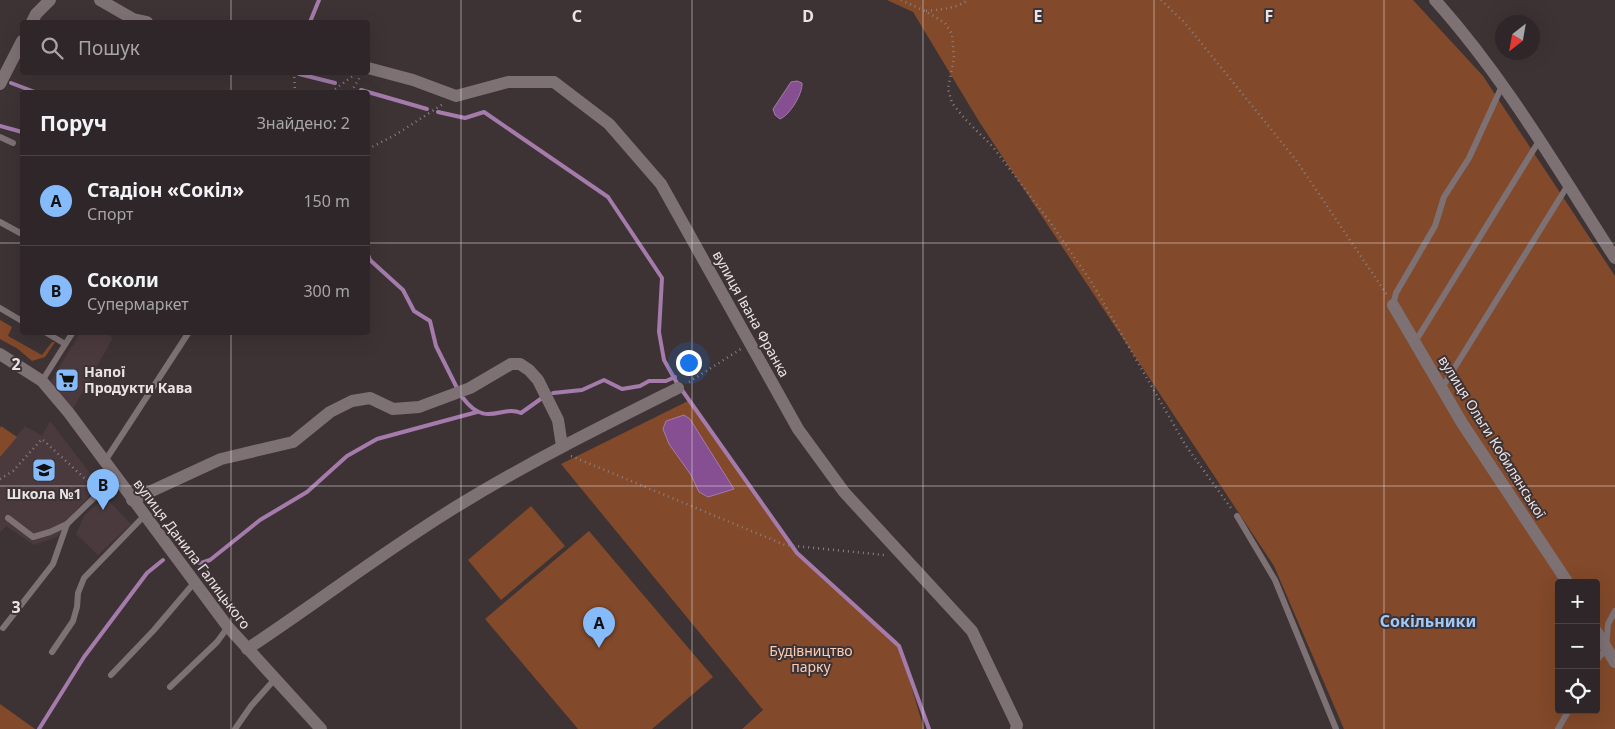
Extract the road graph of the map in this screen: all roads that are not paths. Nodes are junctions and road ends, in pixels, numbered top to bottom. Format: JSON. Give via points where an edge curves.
{"nodes":[{"id":1,"x":50,"y":0,"type":"edge"},
{"id":2,"x":100,"y":0,"type":"edge"},
{"id":3,"x":1435,"y":0,"type":"edge"},
{"id":4,"x":34,"y":20,"type":"edge"},
{"id":5,"x":138,"y":20,"type":"edge"},
{"id":6,"x":20,"y":45,"type":"edge"},
{"id":7,"x":370,"y":69,"type":"edge"},
{"id":8,"x":0,"y":84,"type":"edge"},
{"id":9,"x":1503,"y":85,"type":"junction"},
{"id":10,"x":0,"y":137,"type":"edge"},
{"id":11,"x":1539,"y":142,"type":"junction"},
{"id":12,"x":13,"y":143,"type":"dead end"},
{"id":13,"x":1568,"y":185,"type":"junction"},
{"id":14,"x":0,"y":222,"type":"edge"},
{"id":15,"x":20,"y":233,"type":"edge"},
{"id":16,"x":1615,"y":258,"type":"edge"},
{"id":17,"x":1393,"y":305,"type":"joint"},
{"id":18,"x":0,"y":308,"type":"edge"},
{"id":19,"x":20,"y":319,"type":"edge"},
{"id":20,"x":49,"y":335,"type":"edge"},
{"id":21,"x":70,"y":335,"type":"edge"},
{"id":22,"x":187,"y":335,"type":"edge"},
{"id":23,"x":1415,"y":342,"type":"junction"},
{"id":24,"x":65,"y":344,"type":"junction"},
{"id":25,"x":0,"y":354,"type":"edge"},
{"id":26,"x":42,"y":381,"type":"junction"},
{"id":27,"x":678,"y":388,"type":"dead end"},
{"id":28,"x":1442,"y":388,"type":"junction"},
{"id":29,"x":559,"y":448,"type":"junction"},
{"id":30,"x":104,"y":462,"type":"junction"},
{"id":31,"x":112,"y":474,"type":"junction"},
{"id":32,"x":132,"y":500,"type":"junction"},
{"id":33,"x":144,"y":516,"type":"junction"},
{"id":34,"x":1237,"y":516,"type":"road end"},
{"id":35,"x":8,"y":518,"type":"dead end"},
{"id":36,"x":67,"y":524,"type":"junction"},
{"id":37,"x":1565,"y":579,"type":"edge"},
{"id":38,"x":194,"y":582,"type":"junction"},
{"id":39,"x":1615,"y":611,"type":"edge"},
{"id":40,"x":228,"y":627,"type":"junction"},
{"id":41,"x":3,"y":628,"type":"dead end"},
{"id":42,"x":1600,"y":638,"type":"edge"},
{"id":43,"x":1606,"y":648,"type":"junction"},
{"id":44,"x":247,"y":649,"type":"junction"},
{"id":45,"x":52,"y":652,"type":"dead end"},
{"id":46,"x":1600,"y":656,"type":"edge"},
{"id":47,"x":1615,"y":662,"type":"edge"},
{"id":48,"x":110,"y":675,"type":"dead end"},
{"id":49,"x":274,"y":680,"type":"junction"},
{"id":50,"x":170,"y":687,"type":"dead end"},
{"id":51,"x":1567,"y":714,"type":"edge"},
{"id":52,"x":235,"y":729,"type":"edge"},
{"id":53,"x":322,"y":729,"type":"edge"},
{"id":54,"x":1016,"y":729,"type":"edge"},
{"id":55,"x":1336,"y":729,"type":"edge"},
{"id":56,"x":1558,"y":729,"type":"edge"}],
"edges":[{"from":1,"to":4,"type":"street"},
{"from":2,"to":5,"type":"street"},
{"from":3,"to":9,"type":"street","via":[[1470,39]]},
{"from":6,"to":8,"type":"street"},
{"from":7,"to":54,"type":"street","name":"вулиця Івана Франка","via":[[456,96],[508,82],[554,82],[609,124],[661,184],[804,437],[844,492],[972,631],[1017,725]]},
{"from":9,"to":11,"type":"street"},
{"from":9,"to":17,"type":"lane","via":[[1469,158],[1444,197],[1435,226],[1396,293]]},
{"from":10,"to":12,"type":"lane"},
{"from":11,"to":13,"type":"street"},
{"from":11,"to":23,"type":"lane"},
{"from":13,"to":16,"type":"street"},
{"from":13,"to":28,"type":"lane"},
{"from":14,"to":15,"type":"lane"},
{"from":17,"to":23,"type":"street","name":"вулиця Ольги Кобилянської"},
{"from":18,"to":19,"type":"lane"},
{"from":20,"to":24,"type":"lane"},
{"from":21,"to":24,"type":"lane"},
{"from":22,"to":30,"type":"lane"},
{"from":23,"to":28,"type":"street","name":"вулиця Ольги Кобилянської"},
{"from":24,"to":26,"type":"lane"},
{"from":25,"to":26,"type":"street","name":"вулиця Данила Галицького"},
{"from":26,"to":30,"type":"street","name":"вулиця Данила Галицького","via":[[69,412]]},
{"from":27,"to":29,"type":"street"},
{"from":28,"to":37,"type":"street","name":"вулиця Ольги Кобилянської"},
{"from":29,"to":32,"type":"street","via":[[558,420],[538,380],[520,364],[511,364],[464,391],[418,407],[393,409],[370,398],[352,401],[330,412],[293,442],[221,459]]},
{"from":29,"to":44,"type":"street","via":[[464,501],[397,544]]},
{"from":30,"to":31,"type":"street","name":"вулиця Данила Галицького"},
{"from":31,"to":32,"type":"street","name":"вулиця Данила Галицького"},
{"from":31,"to":36,"type":"lane"},
{"from":32,"to":33,"type":"street","name":"вулиця Данила Галицького"},
{"from":33,"to":38,"type":"street","name":"вулиця Данила Галицького"},
{"from":33,"to":45,"type":"lane","via":[[84,578],[73,621]]},
{"from":34,"to":55,"type":"lane","via":[[1275,580]]},
{"from":35,"to":36,"type":"lane","via":[[33,537]]},
{"from":36,"to":41,"type":"lane","via":[[53,564]]},
{"from":38,"to":40,"type":"street","name":"вулиця Данила Галицького"},
{"from":38,"to":48,"type":"lane"},
{"from":39,"to":43,"type":"lane","via":[[1608,624]]},
{"from":40,"to":44,"type":"street","name":"вулиця Данила Галицького"},
{"from":40,"to":50,"type":"lane","via":[[217,642]]},
{"from":42,"to":43,"type":"street"},
{"from":43,"to":46,"type":"lane"},
{"from":43,"to":47,"type":"street"},
{"from":44,"to":49,"type":"street","name":"вулиця Данила Галицького"},
{"from":49,"to":52,"type":"lane"},
{"from":49,"to":53,"type":"street","name":"вулиця Данила Галицького"},
{"from":51,"to":56,"type":"lane"}]}
